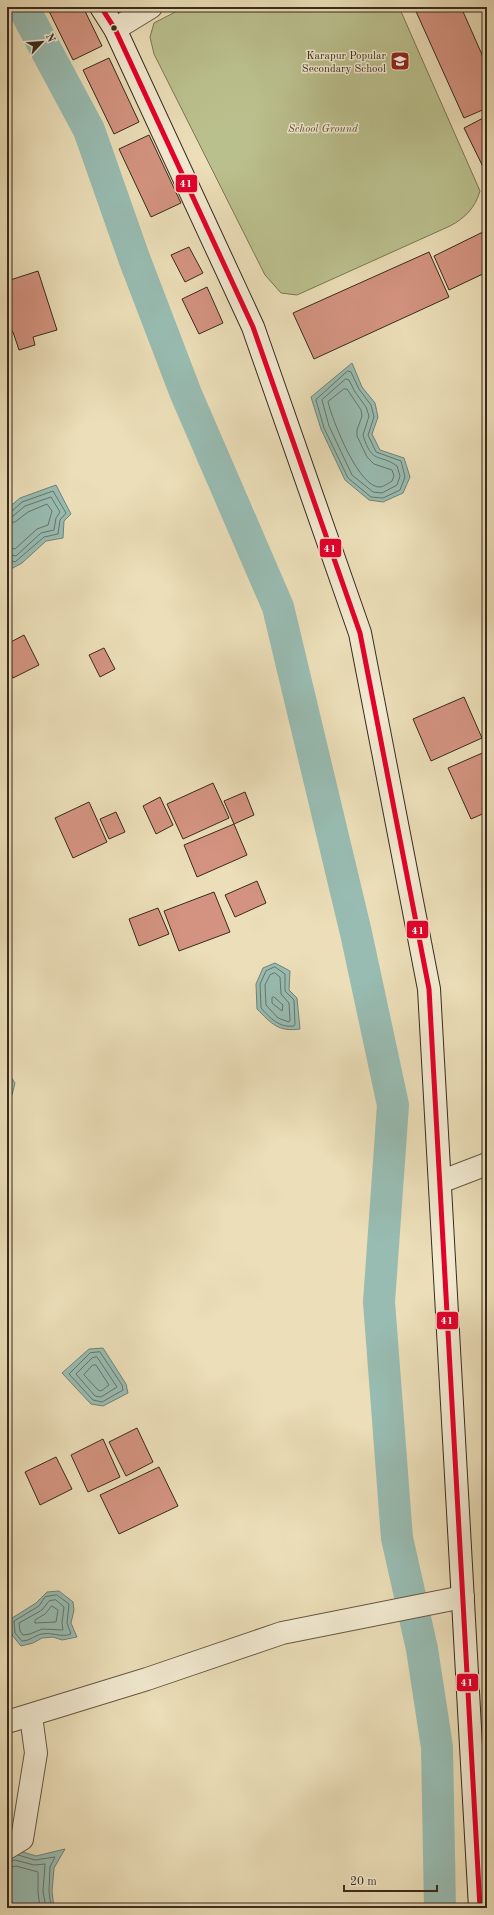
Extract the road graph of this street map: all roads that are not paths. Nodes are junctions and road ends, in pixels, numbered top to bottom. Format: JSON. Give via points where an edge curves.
{"nodes":[{"id":1,"x":101,"y":7,"type":"edge"},
{"id":2,"x":151,"y":7,"type":"edge"},
{"id":3,"x":115,"y":29,"type":"junction"},
{"id":4,"x":487,"y":1164,"type":"edge"},
{"id":5,"x":440,"y":1182,"type":"junction"},
{"id":6,"x":463,"y":1597,"type":"junction"},
{"id":7,"x":31,"y":1716,"type":"junction"},
{"id":8,"x":7,"y":1722,"type":"edge"},
{"id":9,"x":7,"y":1848,"type":"edge"},
{"id":10,"x":480,"y":1908,"type":"edge"}],
"edges":[{"from":1,"to":3,"type":"main road"},
{"from":2,"to":3,"type":"main road"},
{"from":3,"to":5,"type":"main road","via":[[253,327],[360,633],[429,989]]},
{"from":4,"to":5,"type":"main road"},
{"from":5,"to":6,"type":"main road"},
{"from":6,"to":7,"type":"main road","via":[[282,1633]]},
{"from":6,"to":10,"type":"main road"},
{"from":7,"to":8,"type":"main road"},
{"from":7,"to":9,"type":"main road","via":[[36,1753],[30,1802],[22,1839]]}]}
